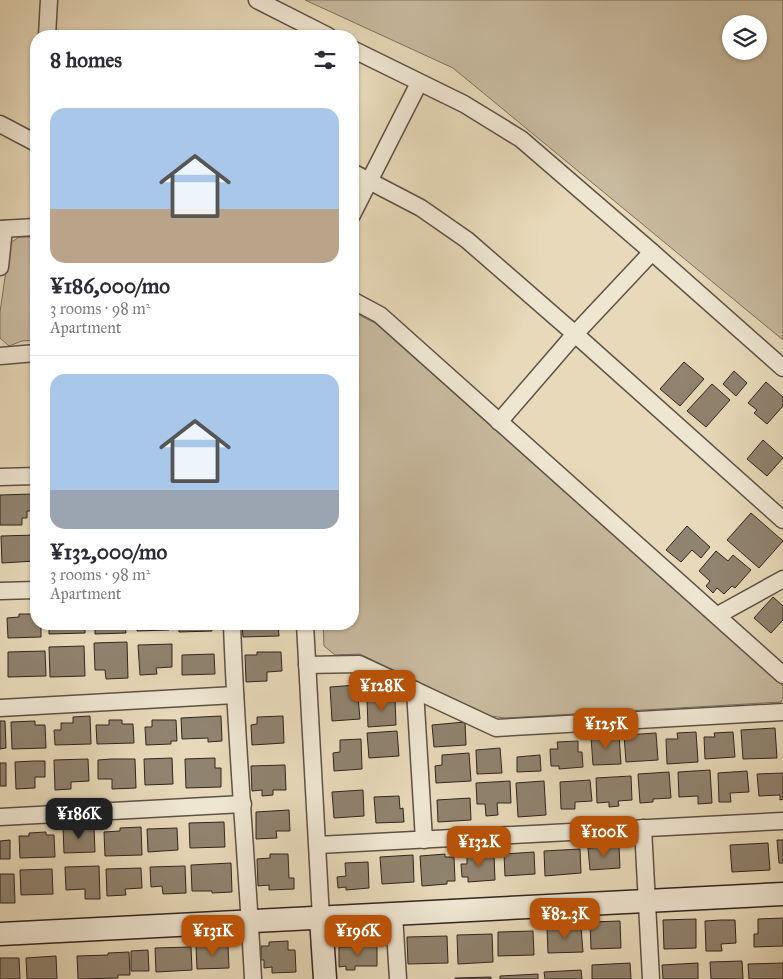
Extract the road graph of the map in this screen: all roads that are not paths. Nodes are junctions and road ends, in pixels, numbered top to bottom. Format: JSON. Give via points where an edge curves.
{"nodes":[{"id":1,"x":49,"y":0,"type":"edge"},
{"id":2,"x":257,"y":0,"type":"edge"},
{"id":3,"x":47,"y":30,"type":"edge"},
{"id":4,"x":316,"y":30,"type":"edge"},
{"id":5,"x":359,"y":53,"type":"edge"},
{"id":6,"x":419,"y":83,"type":"junction"},
{"id":7,"x":0,"y":124,"type":"edge"},
{"id":8,"x":30,"y":140,"type":"edge"},
{"id":9,"x":359,"y":176,"type":"edge"},
{"id":10,"x":370,"y":181,"type":"junction"},
{"id":11,"x":359,"y":202,"type":"edge"},
{"id":12,"x":30,"y":227,"type":"edge"},
{"id":13,"x":2,"y":229,"type":"edge"},
{"id":14,"x":652,"y":252,"type":"junction"},
{"id":15,"x":0,"y":267,"type":"edge"},
{"id":16,"x":359,"y":304,"type":"edge"},
{"id":17,"x":576,"y":334,"type":"junction"},
{"id":18,"x":30,"y":354,"type":"edge"},
{"id":19,"x":0,"y":356,"type":"edge"},
{"id":20,"x":783,"y":368,"type":"edge"},
{"id":21,"x":499,"y":422,"type":"junction"},
{"id":22,"x":30,"y":476,"type":"edge"},
{"id":23,"x":0,"y":478,"type":"edge"},
{"id":24,"x":783,"y":520,"type":"edge"},
{"id":25,"x":783,"y":579,"type":"edge"},
{"id":26,"x":30,"y":590,"type":"edge"},
{"id":27,"x":0,"y":592,"type":"edge"},
{"id":28,"x":718,"y":615,"type":"junction"},
{"id":29,"x":232,"y":630,"type":"edge"},
{"id":30,"x":305,"y":630,"type":"edge"},
{"id":31,"x":307,"y":665,"type":"junction"},
{"id":32,"x":783,"y":675,"type":"edge"},
{"id":33,"x":415,"y":690,"type":"junction"},
{"id":34,"x":235,"y":695,"type":"junction"},
{"id":35,"x":0,"y":708,"type":"edge"},
{"id":36,"x":783,"y":712,"type":"edge"},
{"id":37,"x":243,"y":804,"type":"junction"},
{"id":38,"x":0,"y":817,"type":"edge"},
{"id":39,"x":783,"y":821,"type":"edge"},
{"id":40,"x":643,"y":828,"type":"junction"},
{"id":41,"x":424,"y":840,"type":"junction"},
{"id":42,"x":318,"y":845,"type":"junction"},
{"id":43,"x":783,"y":894,"type":"edge"},
{"id":44,"x":647,"y":900,"type":"junction"},
{"id":45,"x":394,"y":914,"type":"junction"},
{"id":46,"x":321,"y":918,"type":"junction"},
{"id":47,"x":250,"y":922,"type":"junction"},
{"id":48,"x":0,"y":934,"type":"edge"},
{"id":49,"x":253,"y":979,"type":"edge"},
{"id":50,"x":325,"y":979,"type":"edge"},
{"id":51,"x":398,"y":979,"type":"edge"},
{"id":52,"x":651,"y":979,"type":"edge"}],
"edges":[{"from":1,"to":3,"type":"street"},
{"from":2,"to":4,"type":"street"},
{"from":5,"to":6,"type":"street"},
{"from":6,"to":10,"type":"street"},
{"from":6,"to":14,"type":"street","via":[[464,104],[521,139]]},
{"from":7,"to":8,"type":"street"},
{"from":9,"to":10,"type":"street"},
{"from":10,"to":11,"type":"street"},
{"from":10,"to":17,"type":"street","via":[[421,208],[460,234]]},
{"from":12,"to":13,"type":"street"},
{"from":13,"to":15,"type":"street"},
{"from":14,"to":17,"type":"street"},
{"from":14,"to":20,"type":"street"},
{"from":16,"to":21,"type":"street","via":[[380,315]]},
{"from":17,"to":21,"type":"street"},
{"from":17,"to":24,"type":"street"},
{"from":18,"to":19,"type":"street"},
{"from":21,"to":28,"type":"street"},
{"from":22,"to":23,"type":"street"},
{"from":25,"to":28,"type":"street"},
{"from":26,"to":27,"type":"street"},
{"from":28,"to":32,"type":"street"},
{"from":29,"to":34,"type":"street"},
{"from":30,"to":31,"type":"street"},
{"from":31,"to":33,"type":"street","via":[[359,664]]},
{"from":31,"to":42,"type":"street"},
{"from":33,"to":36,"type":"street","via":[[496,728]]},
{"from":33,"to":41,"type":"street"},
{"from":34,"to":35,"type":"street"},
{"from":34,"to":37,"type":"street"},
{"from":37,"to":38,"type":"street"},
{"from":37,"to":47,"type":"street"},
{"from":39,"to":40,"type":"street"},
{"from":40,"to":41,"type":"street"},
{"from":40,"to":44,"type":"street"},
{"from":41,"to":42,"type":"street"},
{"from":42,"to":46,"type":"street"},
{"from":43,"to":44,"type":"street"},
{"from":44,"to":45,"type":"street"},
{"from":44,"to":52,"type":"street"},
{"from":45,"to":46,"type":"street"},
{"from":45,"to":51,"type":"street"},
{"from":46,"to":47,"type":"street"},
{"from":46,"to":50,"type":"street"},
{"from":47,"to":48,"type":"street"},
{"from":47,"to":49,"type":"street"}]}
